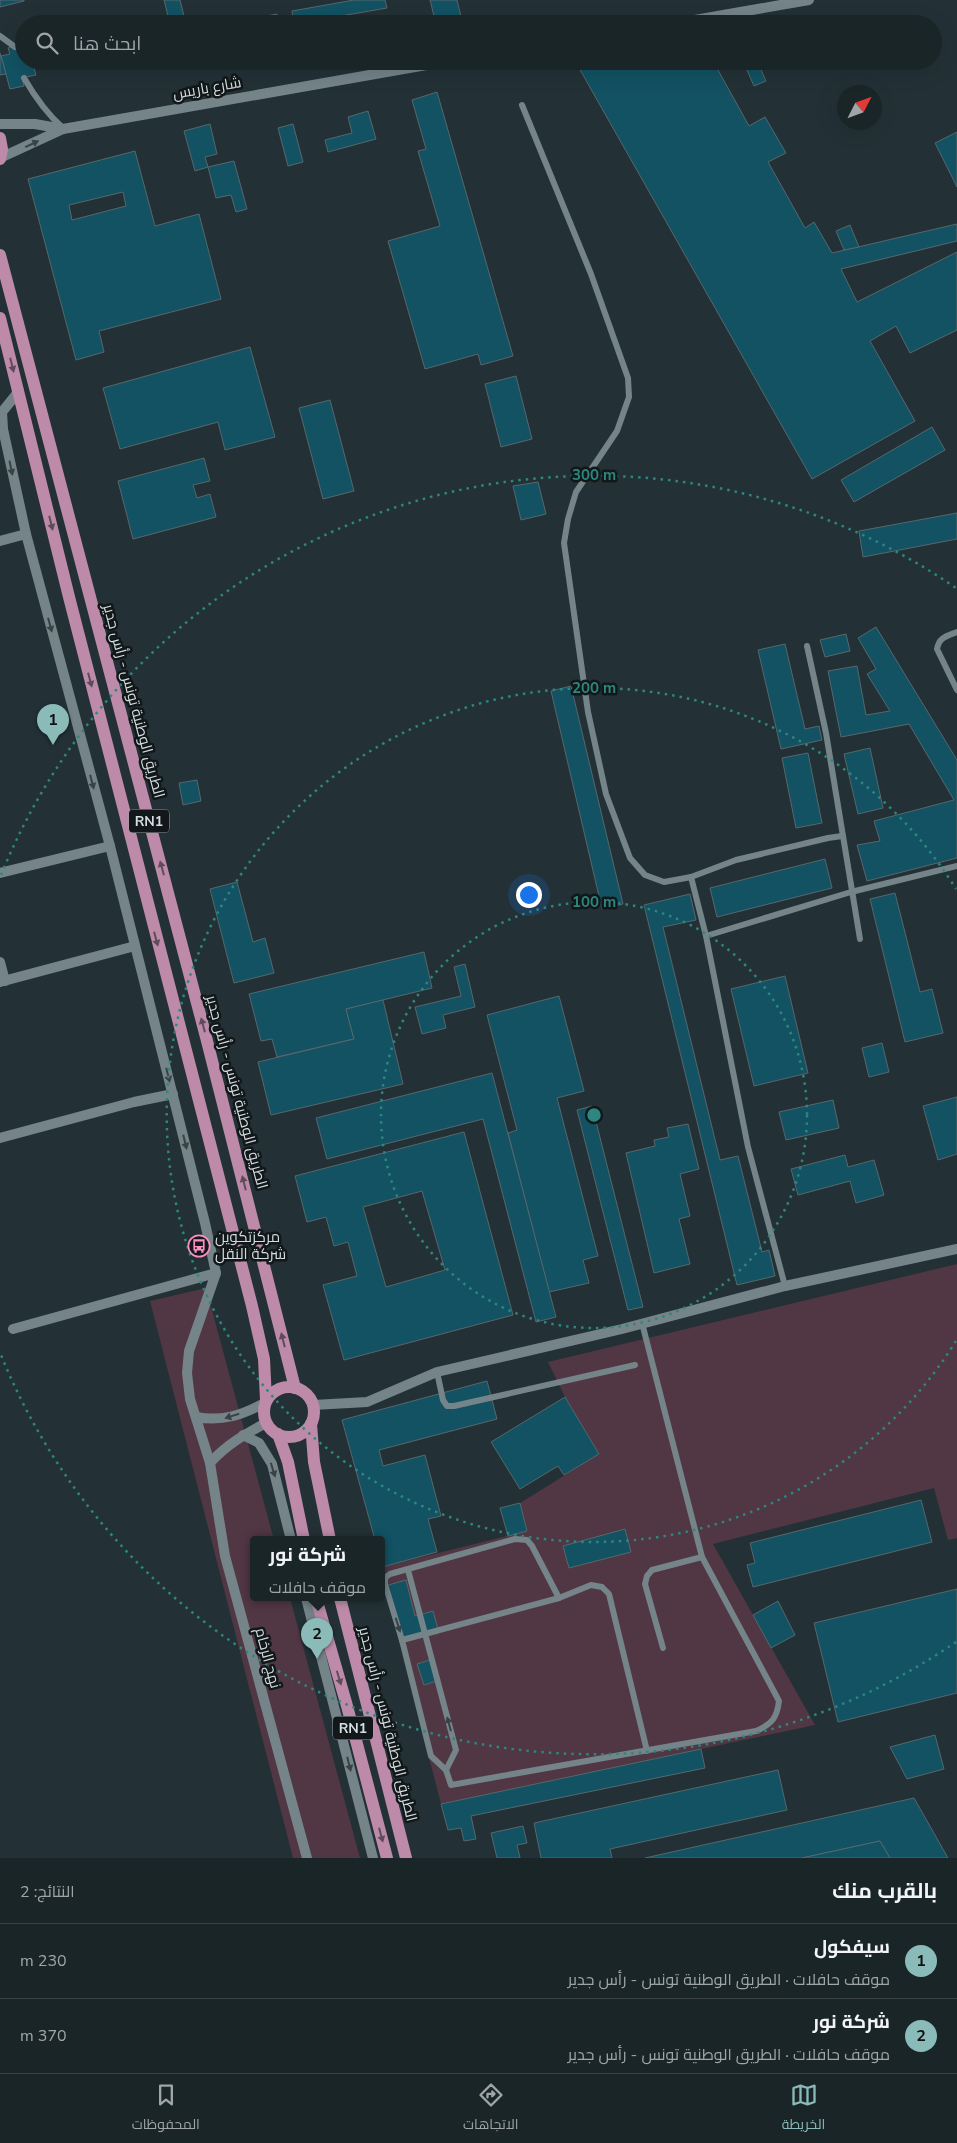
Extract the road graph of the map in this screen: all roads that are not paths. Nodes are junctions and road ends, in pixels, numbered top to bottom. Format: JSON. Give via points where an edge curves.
{"nodes":[{"id":1,"x":809,"y":0,"type":"edge"},
{"id":2,"x":723,"y":15,"type":"edge"},
{"id":3,"x":0,"y":36,"type":"edge"},
{"id":4,"x":15,"y":46,"type":"dead end"},
{"id":5,"x":396,"y":70,"type":"edge"},
{"id":6,"x":24,"y":78,"type":"dead end"},
{"id":7,"x":522,"y":105,"type":"dead end"},
{"id":8,"x":0,"y":124,"type":"edge"},
{"id":9,"x":63,"y":128,"type":"junction"},
{"id":10,"x":0,"y":138,"type":"edge"},
{"id":11,"x":0,"y":158,"type":"edge"},
{"id":12,"x":0,"y":255,"type":"edge"},
{"id":13,"x":0,"y":318,"type":"edge"},
{"id":14,"x":3,"y":339,"type":"edge"},
{"id":15,"x":19,"y":391,"type":"junction"},
{"id":16,"x":26,"y":534,"type":"junction"},
{"id":17,"x":0,"y":541,"type":"edge"},
{"id":18,"x":957,"y":632,"type":"edge"},
{"id":19,"x":807,"y":646,"type":"dead end"},
{"id":20,"x":957,"y":690,"type":"edge"},
{"id":21,"x":842,"y":836,"type":"junction"},
{"id":22,"x":110,"y":846,"type":"junction"},
{"id":23,"x":957,"y":866,"type":"edge"},
{"id":24,"x":0,"y":873,"type":"edge"},
{"id":25,"x":690,"y":877,"type":"junction"},
{"id":26,"x":852,"y":892,"type":"junction"},
{"id":27,"x":706,"y":936,"type":"junction"},
{"id":28,"x":860,"y":939,"type":"dead end"},
{"id":29,"x":135,"y":946,"type":"junction"},
{"id":30,"x":0,"y":962,"type":"edge"},
{"id":31,"x":2,"y":982,"type":"edge"},
{"id":32,"x":173,"y":1094,"type":"junction"},
{"id":33,"x":0,"y":1138,"type":"edge"},
{"id":34,"x":957,"y":1249,"type":"edge"},
{"id":35,"x":216,"y":1273,"type":"junction"},
{"id":36,"x":785,"y":1286,"type":"junction"},
{"id":37,"x":642,"y":1323,"type":"junction"},
{"id":38,"x":13,"y":1329,"type":"dead end"},
{"id":39,"x":635,"y":1365,"type":"dead end"},
{"id":40,"x":437,"y":1372,"type":"junction"},
{"id":41,"x":295,"y":1388,"type":"junction"},
{"id":42,"x":266,"y":1401,"type":"junction"},
{"id":43,"x":313,"y":1405,"type":"junction"},
{"id":44,"x":196,"y":1417,"type":"junction"},
{"id":45,"x":266,"y":1423,"type":"junction"},
{"id":46,"x":311,"y":1424,"type":"junction"},
{"id":47,"x":278,"y":1434,"type":"junction"},
{"id":48,"x":243,"y":1435,"type":"junction"},
{"id":49,"x":210,"y":1463,"type":"junction"},
{"id":50,"x":291,"y":1536,"type":"edge"},
{"id":51,"x":303,"y":1536,"type":"edge"},
{"id":52,"x":329,"y":1536,"type":"edge"},
{"id":53,"x":702,"y":1557,"type":"junction"},
{"id":54,"x":408,"y":1570,"type":"junction"},
{"id":55,"x":385,"y":1578,"type":"edge"},
{"id":56,"x":385,"y":1587,"type":"edge"},
{"id":57,"x":559,"y":1598,"type":"junction"},
{"id":58,"x":307,"y":1601,"type":"edge"},
{"id":59,"x":317,"y":1601,"type":"edge"},
{"id":60,"x":341,"y":1601,"type":"edge"},
{"id":61,"x":425,"y":1633,"type":"junction"},
{"id":62,"x":402,"y":1640,"type":"junction"},
{"id":63,"x":663,"y":1648,"type":"dead end"},
{"id":64,"x":648,"y":1752,"type":"junction"},
{"id":65,"x":446,"y":1770,"type":"junction"},
{"id":66,"x":307,"y":1858,"type":"edge"},
{"id":67,"x":373,"y":1858,"type":"edge"},
{"id":68,"x":387,"y":1858,"type":"edge"},
{"id":69,"x":406,"y":1858,"type":"edge"}],
"edges":[{"from":1,"to":2,"type":"street"},
{"from":3,"to":4,"type":"lane"},
{"from":5,"to":9,"type":"street","name":"شارع باريس"},
{"from":6,"to":9,"type":"lane","via":[[50,117]]},
{"from":7,"to":25,"type":"lane","via":[[591,274],[628,378],[629,397],[617,431],[576,492],[564,543],[588,712],[606,794],[630,858],[645,875],[664,882]]},
{"from":8,"to":9,"type":"street","name":"شارع باريس"},
{"from":11,"to":9,"type":"street","one_way":true},
{"from":10,"to":11,"type":"main road"},
{"from":41,"to":12,"type":"main road","name":"الطريق الوطنية تونس - رأس جدير","number":"RN1","one_way":true,"via":[[208,1041]]},
{"from":13,"to":14,"type":"main road","number":"RN1"},
{"from":14,"to":15,"type":"main road","number":"RN1","one_way":true},
{"from":15,"to":16,"type":"street","one_way":true,"via":[[2,412]]},
{"from":15,"to":42,"type":"main road","number":"RN1","one_way":true,"via":[[71,606],[252,1306],[264,1358]]},
{"from":16,"to":17,"type":"street"},
{"from":16,"to":22,"type":"street","one_way":true},
{"from":18,"to":20,"type":"lane","via":[[941,638],[937,649]]},
{"from":19,"to":21,"type":"lane","via":[[826,733]]},
{"from":21,"to":25,"type":"lane","via":[[736,860]]},
{"from":21,"to":26,"type":"lane"},
{"from":22,"to":24,"type":"street"},
{"from":22,"to":29,"type":"street"},
{"from":23,"to":26,"type":"lane"},
{"from":25,"to":27,"type":"lane"},
{"from":26,"to":27,"type":"lane"},
{"from":26,"to":28,"type":"lane"},
{"from":27,"to":36,"type":"lane","via":[[748,1147]]},
{"from":29,"to":31,"type":"street"},
{"from":29,"to":32,"type":"street","one_way":true},
{"from":30,"to":31,"type":"street"},
{"from":32,"to":33,"type":"street"},
{"from":32,"to":35,"type":"street","one_way":true},
{"from":34,"to":36,"type":"street"},
{"from":35,"to":38,"type":"street"},
{"from":35,"to":44,"type":"street","name":"نهج الرخام","via":[[189,1351],[187,1373]]},
{"from":36,"to":37,"type":"street"},
{"from":37,"to":40,"type":"street"},
{"from":37,"to":53,"type":"lane"},
{"from":39,"to":40,"type":"lane","via":[[454,1406],[447,1406],[444,1400]]},
{"from":40,"to":43,"type":"street","via":[[367,1402]]},
{"from":41,"to":42,"type":"main road","via":[[278,1389]]},
{"from":41,"to":43,"type":"main road","via":[[303,1391]]},
{"from":42,"to":44,"type":"street","one_way":true,"via":[[225,1419]]},
{"from":42,"to":45,"type":"main road","number":"RN1"},
{"from":43,"to":46,"type":"main road"},
{"from":44,"to":49,"type":"street","name":"نهج الرخام"},
{"from":45,"to":47,"type":"main road"},
{"from":45,"to":48,"type":"street"},
{"from":46,"to":47,"type":"main road","via":[[300,1434]]},
{"from":46,"to":52,"type":"main road","via":[[314,1462]]},
{"from":47,"to":51,"type":"main road","via":[[288,1462]]},
{"from":48,"to":49,"type":"street"},
{"from":48,"to":50,"type":"street","one_way":true,"via":[[259,1443],[272,1464]]},
{"from":49,"to":66,"type":"street","name":"نهج الرخام","via":[[225,1556]]},
{"from":53,"to":63,"type":"lane","via":[[652,1570],[647,1576],[645,1584]]},
{"from":53,"to":64,"type":"lane","via":[[779,1701],[778,1716],[770,1725],[756,1731]]},
{"from":54,"to":55,"type":"lane","one_way":true},
{"from":54,"to":57,"type":"lane","via":[[516,1539],[527,1540]]},
{"from":54,"to":61,"type":"lane"},
{"from":56,"to":62,"type":"lane","one_way":true},
{"from":57,"to":61,"type":"lane"},
{"from":57,"to":64,"type":"lane","via":[[591,1585],[602,1587],[610,1594]]},
{"from":58,"to":67,"type":"street","one_way":true},
{"from":59,"to":68,"type":"main road","number":"RN1","one_way":true},
{"from":60,"to":69,"type":"main road","name":"الطريق الوطنية تونس - رأس جدير","number":"RN1"},
{"from":61,"to":62,"type":"lane"},
{"from":65,"to":61,"type":"lane","one_way":true,"via":[[456,1750]]},
{"from":62,"to":65,"type":"lane","via":[[431,1756]]},
{"from":64,"to":65,"type":"lane","via":[[455,1786],[448,1782]]}]}
